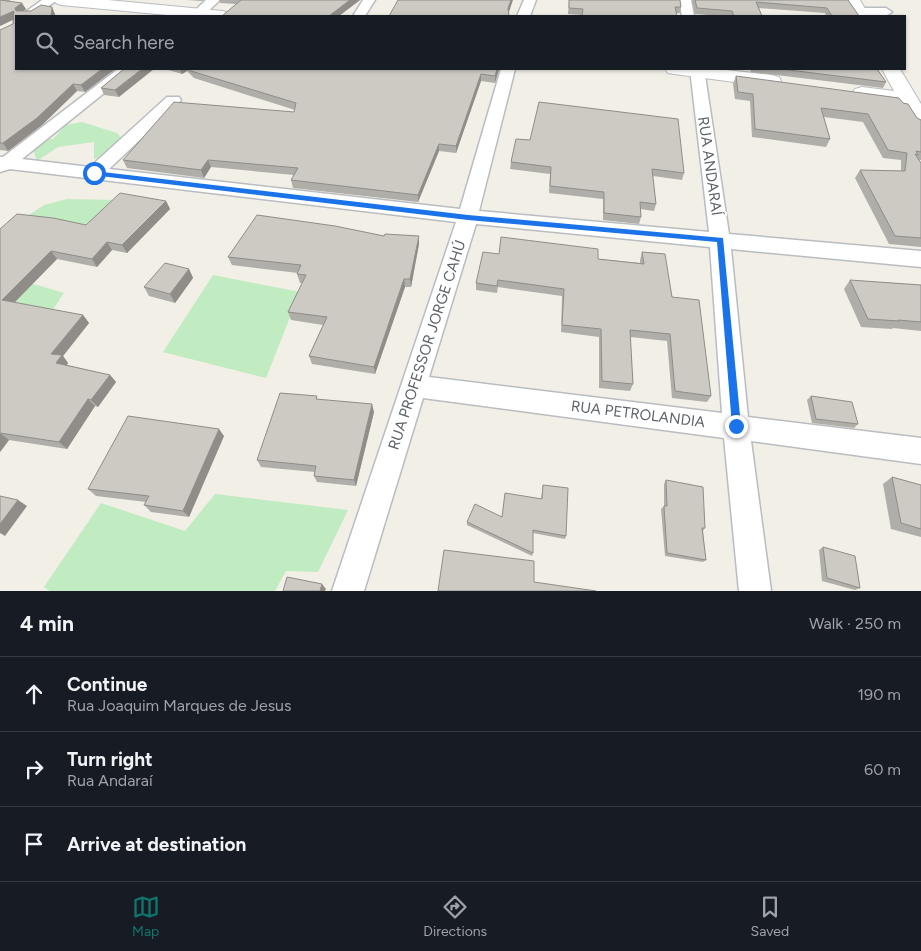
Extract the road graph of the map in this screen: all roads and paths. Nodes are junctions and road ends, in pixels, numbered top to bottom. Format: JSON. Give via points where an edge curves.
{"nodes":[{"id":1,"x":51,"y":0,"type":"edge"},
{"id":2,"x":61,"y":0,"type":"edge"},
{"id":3,"x":214,"y":0,"type":"edge"},
{"id":4,"x":369,"y":0,"type":"edge"},
{"id":5,"x":530,"y":0,"type":"edge"},
{"id":6,"x":685,"y":0,"type":"edge"},
{"id":7,"x":856,"y":7,"type":"edge"},
{"id":8,"x":882,"y":8,"type":"dead end"},
{"id":9,"x":28,"y":15,"type":"edge"},
{"id":10,"x":197,"y":15,"type":"edge"},
{"id":11,"x":360,"y":15,"type":"edge"},
{"id":12,"x":524,"y":15,"type":"edge"},
{"id":13,"x":688,"y":15,"type":"edge"},
{"id":14,"x":126,"y":70,"type":"edge"},
{"id":15,"x":508,"y":70,"type":"edge"},
{"id":16,"x":698,"y":70,"type":"edge"},
{"id":17,"x":892,"y":70,"type":"edge"},
{"id":18,"x":793,"y":84,"type":"edge"},
{"id":19,"x":841,"y":90,"type":"edge"},
{"id":20,"x":173,"y":100,"type":"edge"},
{"id":21,"x":914,"y":100,"type":"edge"},
{"id":22,"x":921,"y":121,"type":"edge"},
{"id":23,"x":2,"y":164,"type":"edge"},
{"id":24,"x":94,"y":173,"type":"junction"},
{"id":25,"x":468,"y":217,"type":"junction"},
{"id":26,"x":720,"y":240,"type":"junction"},
{"id":27,"x":921,"y":259,"type":"edge"},
{"id":28,"x":415,"y":386,"type":"junction"},
{"id":29,"x":736,"y":426,"type":"junction"},
{"id":30,"x":921,"y":451,"type":"edge"},
{"id":31,"x":348,"y":591,"type":"edge"},
{"id":32,"x":755,"y":591,"type":"edge"}],
"edges":[{"from":1,"to":9,"type":"street"},
{"from":2,"to":10,"type":"street"},
{"from":3,"to":10,"type":"street"},
{"from":4,"to":11,"type":"street"},
{"from":5,"to":12,"type":"street"},
{"from":6,"to":13,"type":"street"},
{"from":7,"to":8,"type":"street"},
{"from":14,"to":23,"type":"street"},
{"from":15,"to":25,"type":"street","name":"RUA PROFESSOR JORGE CAHÚ"},
{"from":16,"to":18,"type":"street"},
{"from":16,"to":26,"type":"street","name":"RUA ANDARAÍ"},
{"from":17,"to":21,"type":"street"},
{"from":19,"to":21,"type":"street"},
{"from":20,"to":24,"type":"street"},
{"from":21,"to":22,"type":"street"},
{"from":23,"to":24,"type":"street"},
{"from":24,"to":25,"type":"street"},
{"from":25,"to":26,"type":"street"},
{"from":25,"to":28,"type":"street","name":"RUA PROFESSOR JORGE CAHÚ"},
{"from":26,"to":27,"type":"street"},
{"from":26,"to":29,"type":"street","name":"RUA ANDARAÍ"},
{"from":28,"to":29,"type":"street","name":"RUA PETROLANDIA"},
{"from":28,"to":31,"type":"street","name":"RUA PROFESSOR JORGE CAHÚ"},
{"from":29,"to":30,"type":"street","name":"RUA PETROLANDIA"},
{"from":29,"to":32,"type":"street","name":"RUA ANDARAÍ"}]}
